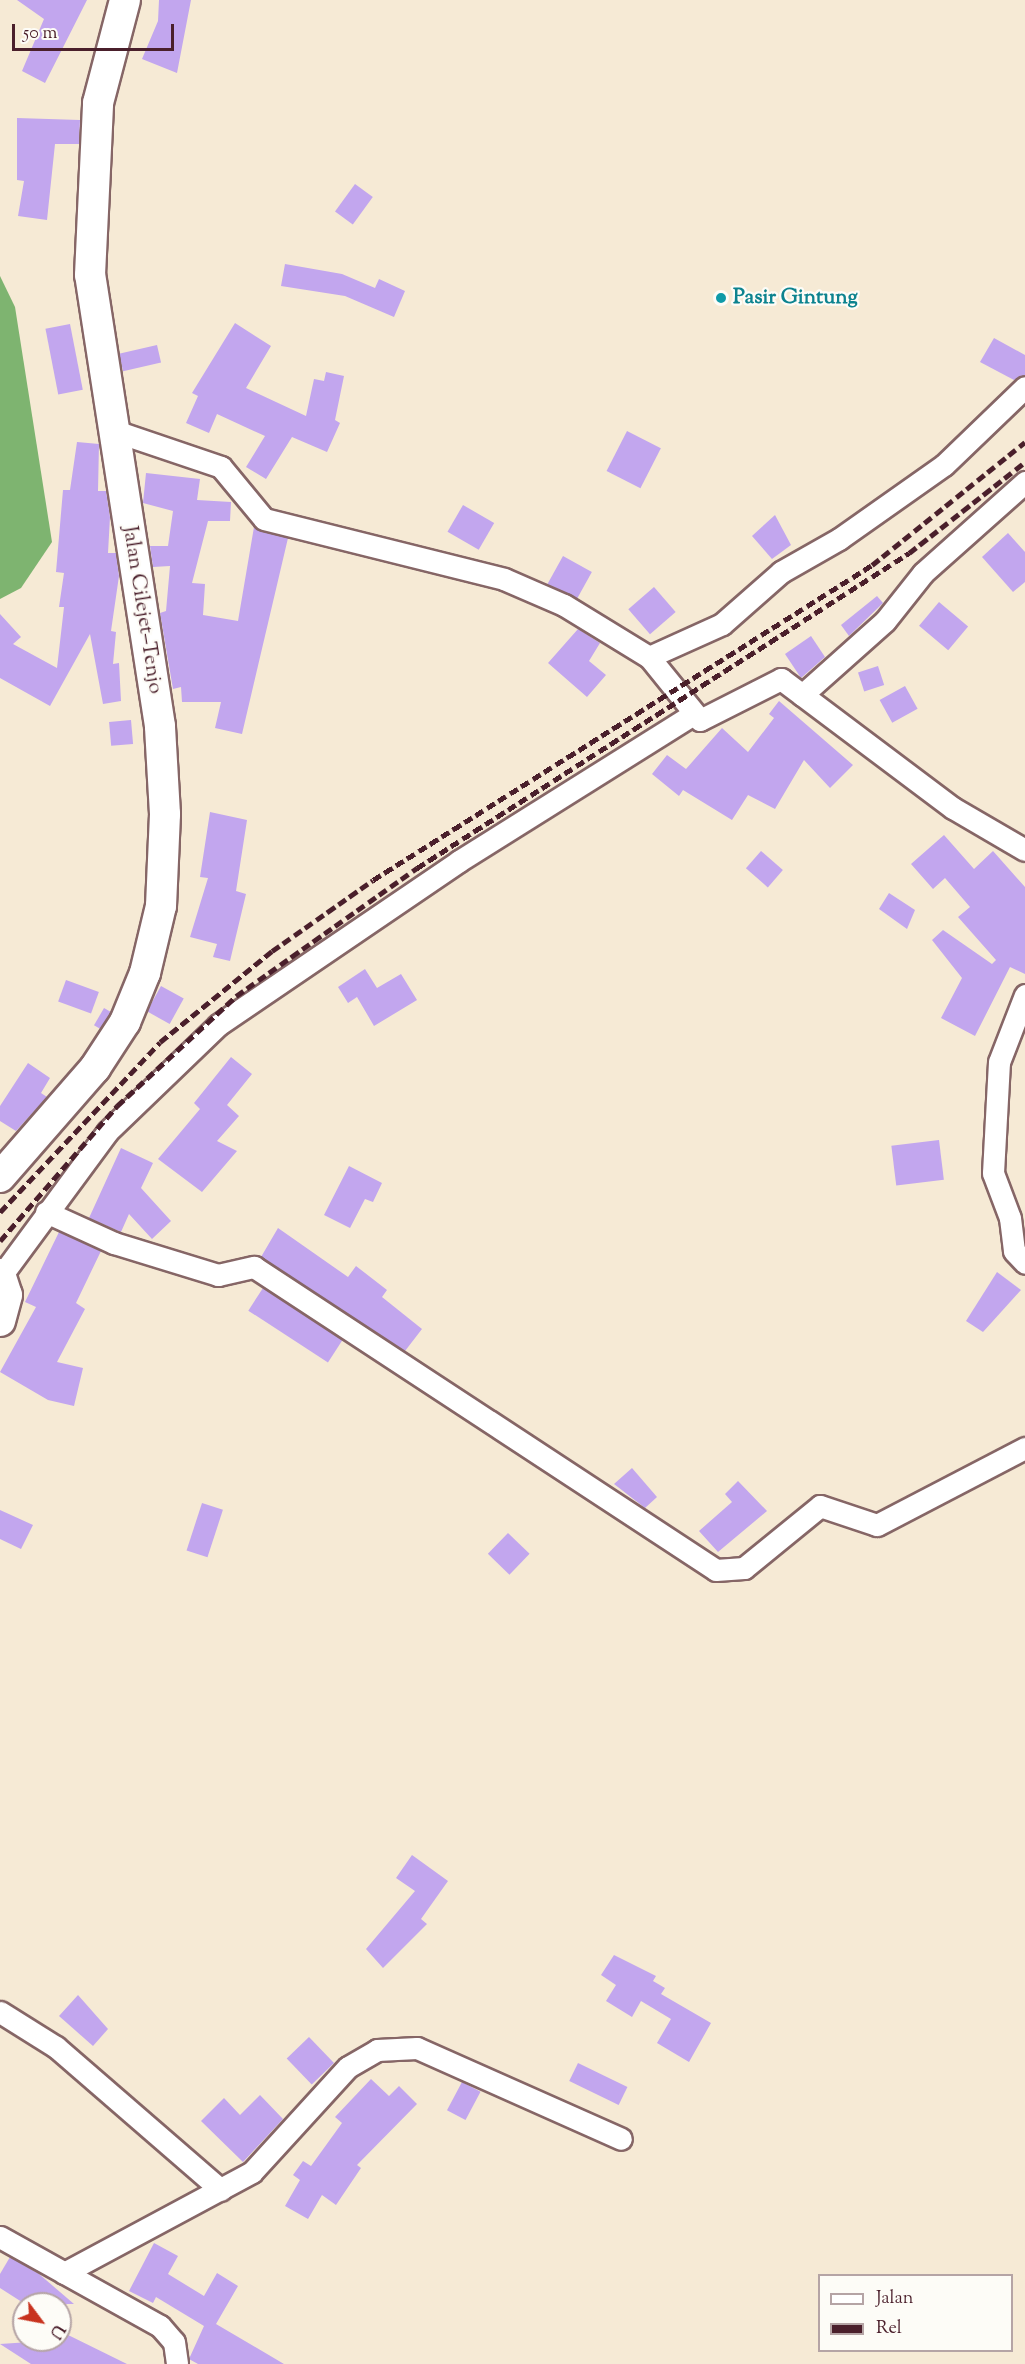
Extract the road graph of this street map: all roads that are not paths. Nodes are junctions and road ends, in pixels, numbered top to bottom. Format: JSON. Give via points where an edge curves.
{"nodes":[{"id":1,"x":124,"y":0,"type":"edge"},
{"id":2,"x":1025,"y":387,"type":"edge"},
{"id":3,"x":112,"y":430,"type":"junction"},
{"id":4,"x":1025,"y":482,"type":"edge"},
{"id":5,"x":649,"y":657,"type":"junction"},
{"id":6,"x":802,"y":695,"type":"junction"},
{"id":7,"x":692,"y":715,"type":"junction"},
{"id":8,"x":1025,"y":850,"type":"edge"},
{"id":9,"x":1025,"y":995,"type":"edge"},
{"id":10,"x":0,"y":1177,"type":"edge"},
{"id":11,"x":46,"y":1212,"type":"junction"},
{"id":12,"x":1025,"y":1263,"type":"edge"},
{"id":13,"x":0,"y":1275,"type":"edge"},
{"id":14,"x":0,"y":1321,"type":"edge"},
{"id":15,"x":1025,"y":1448,"type":"edge"},
{"id":16,"x":0,"y":2012,"type":"edge"},
{"id":17,"x":621,"y":2139,"type":"dead end"},
{"id":18,"x":221,"y":2190,"type":"junction"},
{"id":19,"x":0,"y":2237,"type":"edge"},
{"id":20,"x":63,"y":2272,"type":"junction"},
{"id":21,"x":177,"y":2364,"type":"edge"}],
"edges":[{"from":1,"to":3,"type":"main road","name":"Jalan Cilejet–Tenjo","via":[[105,62],[92,163],[90,275]]},
{"from":2,"to":5,"type":"street","via":[[944,465],[839,539],[781,572],[722,624]]},
{"from":3,"to":5,"type":"street","via":[[221,468],[264,519],[504,579],[604,626]]},
{"from":3,"to":10,"type":"main road","name":"Jalan Cilejet–Tenjo","via":[[160,726],[165,814],[161,906],[145,973],[125,1022],[95,1068]]},
{"from":4,"to":6,"type":"street","via":[[923,573],[881,626]]},
{"from":5,"to":7,"type":"street"},
{"from":6,"to":7,"type":"street","via":[[782,679],[707,720]]},
{"from":6,"to":8,"type":"street","via":[[953,808]]},
{"from":7,"to":11,"type":"street","via":[[459,861],[218,1025],[130,1106]]},
{"from":9,"to":12,"type":"street","via":[[999,1062],[993,1173],[1010,1218],[1014,1251]]},
{"from":11,"to":13,"type":"street"},
{"from":11,"to":15,"type":"street","via":[[114,1243],[218,1275],[254,1267],[717,1570],[744,1568],[820,1506],[877,1525]]},
{"from":13,"to":14,"type":"main road","via":[[7,1295]]},
{"from":16,"to":18,"type":"street","via":[[56,2047]]},
{"from":17,"to":18,"type":"street","via":[[417,2048],[398,2046],[377,2050],[348,2067],[276,2150]]},
{"from":18,"to":20,"type":"street"},
{"from":19,"to":20,"type":"street"},
{"from":20,"to":21,"type":"street","via":[[160,2326],[174,2342]]}]}
